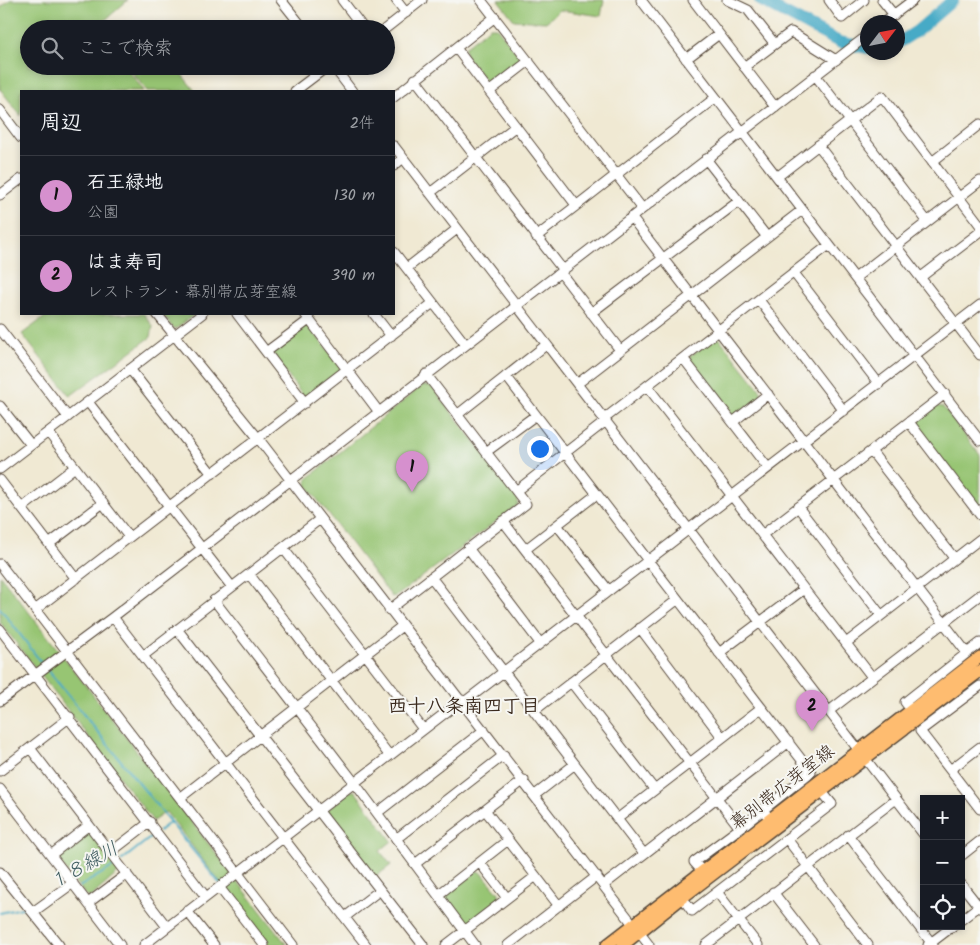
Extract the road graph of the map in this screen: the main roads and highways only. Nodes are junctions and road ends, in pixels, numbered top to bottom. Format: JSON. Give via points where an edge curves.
{"nodes":[{"id":1,"x":980,"y":657,"type":"edge"},
{"id":2,"x":980,"y":671,"type":"edge"},
{"id":3,"x":940,"y":702,"type":"junction"},
{"id":4,"x":770,"y":819,"type":"junction"},
{"id":5,"x":680,"y":894,"type":"junction"},
{"id":6,"x":637,"y":928,"type":"junction"},
{"id":7,"x":607,"y":945,"type":"edge"},
{"id":8,"x":623,"y":945,"type":"edge"}],
"edges":[{"from":1,"to":3,"type":"main road","name":"幕別帯広芽室線"},
{"from":2,"to":3,"type":"main road","name":"幕別帯広芽室線"},
{"from":3,"to":4,"type":"main road","name":"幕別帯広芽室線","via":[[823,793]]},
{"from":3,"to":4,"type":"main road","name":"幕別帯広芽室線","via":[[911,710]]},
{"from":4,"to":5,"type":"main road","name":"幕別帯広芽室線"},
{"from":4,"to":5,"type":"main road","name":"幕別帯広芽室線","via":[[702,872]]},
{"from":5,"to":6,"type":"main road","name":"幕別帯広芽室線"},
{"from":6,"to":7,"type":"main road","name":"幕別帯広芽室線"},
{"from":6,"to":8,"type":"main road","name":"幕別帯広芽室線"}]}
